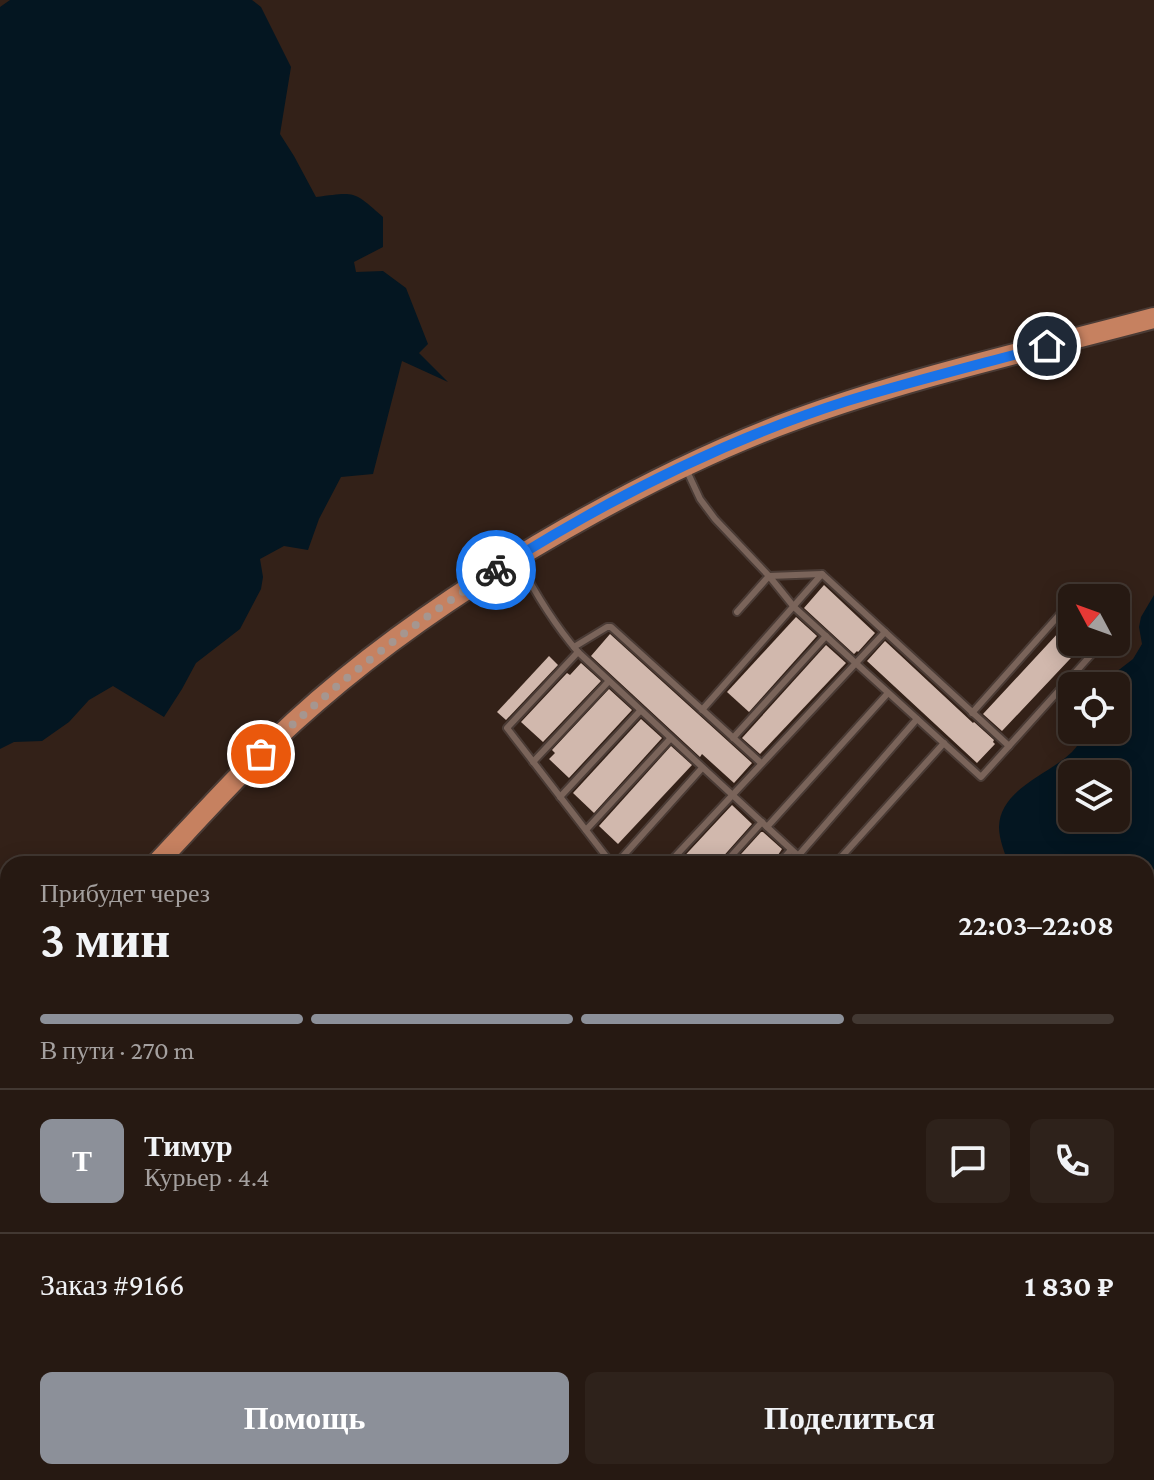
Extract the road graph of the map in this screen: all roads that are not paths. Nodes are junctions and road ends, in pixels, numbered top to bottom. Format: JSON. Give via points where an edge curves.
{"nodes":[{"id":1,"x":1154,"y":318,"type":"edge"},
{"id":2,"x":685,"y":466,"type":"junction"},
{"id":3,"x":516,"y":557,"type":"junction"},
{"id":4,"x":822,"y":574,"type":"junction"},
{"id":5,"x":769,"y":576,"type":"junction"},
{"id":6,"x":794,"y":607,"type":"junction"},
{"id":7,"x":737,"y":612,"type":"dead end"},
{"id":8,"x":1058,"y":616,"type":"edge"},
{"id":9,"x":885,"y":632,"type":"junction"},
{"id":10,"x":826,"y":636,"type":"junction"},
{"id":11,"x":576,"y":650,"type":"junction"},
{"id":12,"x":1090,"y":656,"type":"edge"},
{"id":13,"x":856,"y":663,"type":"junction"},
{"id":14,"x":608,"y":682,"type":"junction"},
{"id":15,"x":888,"y":693,"type":"junction"},
{"id":16,"x":702,"y":710,"type":"junction"},
{"id":17,"x":640,"y":711,"type":"junction"},
{"id":18,"x":972,"y":713,"type":"junction"},
{"id":19,"x":917,"y":719,"type":"junction"},
{"id":20,"x":733,"y":738,"type":"junction"},
{"id":21,"x":670,"y":739,"type":"junction"},
{"id":22,"x":944,"y":743,"type":"junction"},
{"id":23,"x":1009,"y":746,"type":"junction"},
{"id":24,"x":533,"y":762,"type":"junction"},
{"id":25,"x":761,"y":763,"type":"junction"},
{"id":26,"x":702,"y":768,"type":"junction"},
{"id":27,"x":732,"y":795,"type":"junction"},
{"id":28,"x":560,"y":797,"type":"junction"},
{"id":29,"x":764,"y":825,"type":"junction"},
{"id":30,"x":586,"y":830,"type":"junction"},
{"id":31,"x":791,"y":850,"type":"junction"},
{"id":32,"x":164,"y":856,"type":"edge"},
{"id":33,"x":607,"y":856,"type":"edge"},
{"id":34,"x":621,"y":856,"type":"edge"},
{"id":35,"x":675,"y":856,"type":"edge"},
{"id":36,"x":732,"y":856,"type":"edge"},
{"id":37,"x":785,"y":856,"type":"edge"},
{"id":38,"x":798,"y":856,"type":"joint"},
{"id":39,"x":842,"y":856,"type":"edge"}],
"edges":[{"from":1,"to":2,"type":"main road","via":[[846,402]]},
{"from":2,"to":3,"type":"main road"},
{"from":2,"to":5,"type":"lane","via":[[715,519]]},
{"from":3,"to":11,"type":"lane"},
{"from":3,"to":32,"type":"main road","via":[[339,683],[243,772]]},
{"from":4,"to":5,"type":"lane"},
{"from":4,"to":6,"type":"lane"},
{"from":4,"to":9,"type":"lane"},
{"from":5,"to":6,"type":"lane"},
{"from":5,"to":7,"type":"lane"},
{"from":6,"to":10,"type":"lane"},
{"from":6,"to":16,"type":"lane"},
{"from":8,"to":18,"type":"lane"},
{"from":9,"to":13,"type":"lane"},
{"from":9,"to":18,"type":"lane"},
{"from":10,"to":13,"type":"lane"},
{"from":10,"to":20,"type":"lane"},
{"from":11,"to":14,"type":"lane"},
{"from":11,"to":16,"type":"lane","via":[[611,627]]},
{"from":11,"to":24,"type":"lane","via":[[507,728]]},
{"from":12,"to":23,"type":"lane"},
{"from":13,"to":15,"type":"lane"},
{"from":13,"to":25,"type":"lane"},
{"from":14,"to":17,"type":"lane"},
{"from":14,"to":24,"type":"lane"},
{"from":15,"to":19,"type":"lane"},
{"from":15,"to":29,"type":"lane"},
{"from":16,"to":20,"type":"lane"},
{"from":17,"to":21,"type":"lane"},
{"from":17,"to":28,"type":"lane"},
{"from":18,"to":23,"type":"lane"},
{"from":19,"to":22,"type":"lane"},
{"from":19,"to":38,"type":"lane"},
{"from":20,"to":25,"type":"lane"},
{"from":21,"to":26,"type":"lane"},
{"from":21,"to":30,"type":"lane"},
{"from":22,"to":23,"type":"lane","via":[[981,777]]},
{"from":22,"to":39,"type":"lane"},
{"from":24,"to":28,"type":"lane"},
{"from":25,"to":27,"type":"lane"},
{"from":26,"to":27,"type":"lane"},
{"from":26,"to":34,"type":"lane"},
{"from":27,"to":29,"type":"lane"},
{"from":27,"to":35,"type":"lane"},
{"from":28,"to":30,"type":"lane"},
{"from":29,"to":31,"type":"lane"},
{"from":29,"to":36,"type":"lane"},
{"from":30,"to":33,"type":"lane"},
{"from":31,"to":37,"type":"lane"},
{"from":31,"to":38,"type":"lane"}]}
